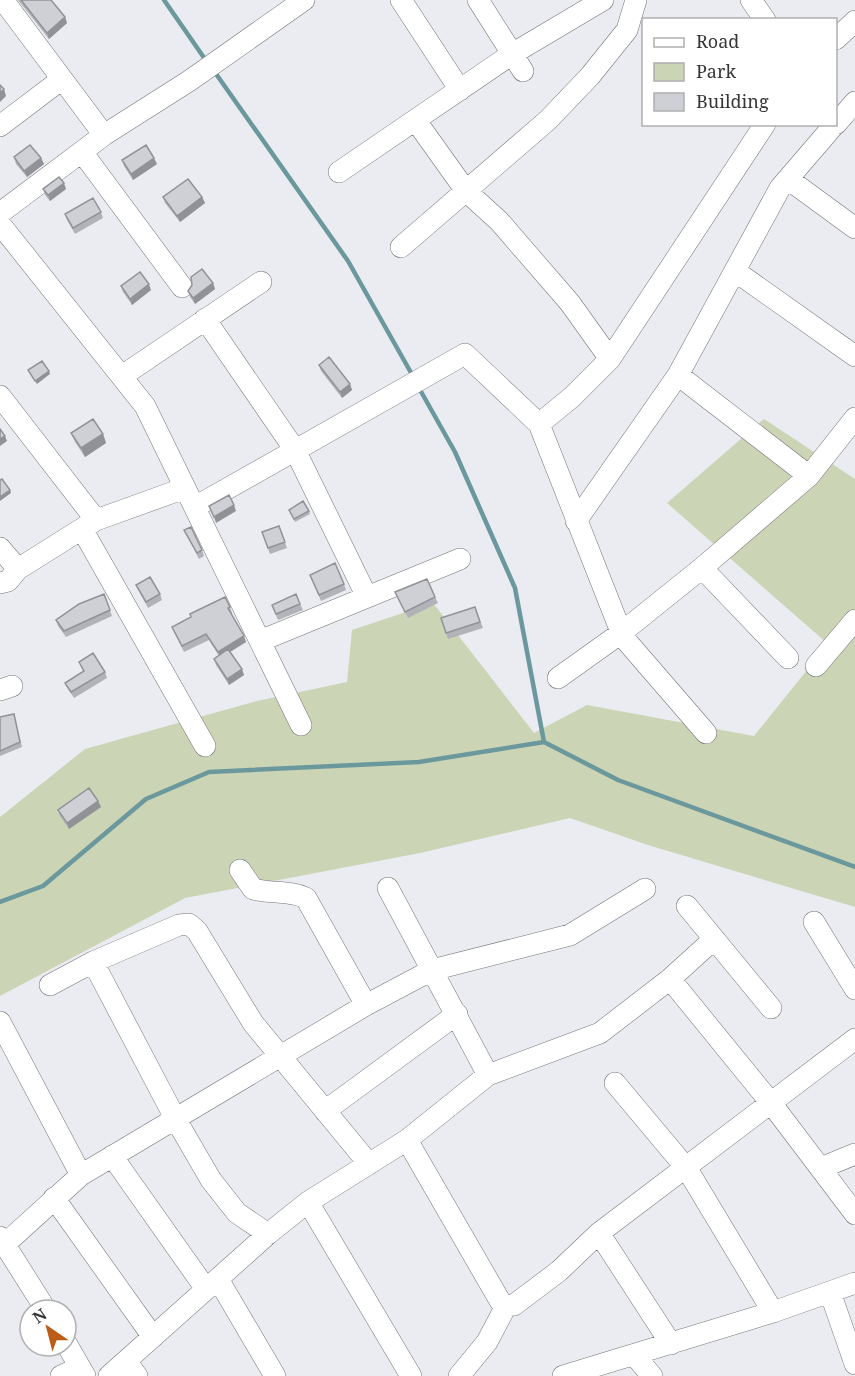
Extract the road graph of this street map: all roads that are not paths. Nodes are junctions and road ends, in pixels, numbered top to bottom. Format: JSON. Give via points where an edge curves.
{"nodes":[{"id":1,"x":3,"y":0,"type":"edge"},
{"id":2,"x":304,"y":0,"type":"edge"},
{"id":3,"x":401,"y":0,"type":"edge"},
{"id":4,"x":478,"y":0,"type":"edge"},
{"id":5,"x":603,"y":0,"type":"edge"},
{"id":6,"x":636,"y":0,"type":"edge"},
{"id":7,"x":751,"y":0,"type":"edge"},
{"id":8,"x":764,"y":18,"type":"edge"},
{"id":9,"x":855,"y":21,"type":"edge"},
{"id":10,"x":837,"y":38,"type":"edge"},
{"id":11,"x":518,"y":63,"type":"junction"},
{"id":12,"x":62,"y":79,"type":"junction"},
{"id":13,"x":460,"y":90,"type":"junction"},
{"id":14,"x":855,"y":102,"type":"edge"},
{"id":15,"x":416,"y":122,"type":"junction"},
{"id":16,"x":837,"y":122,"type":"edge"},
{"id":17,"x":0,"y":126,"type":"edge"},
{"id":18,"x":764,"y":126,"type":"edge"},
{"id":19,"x":833,"y":126,"type":"edge"},
{"id":20,"x":104,"y":135,"type":"junction"},
{"id":21,"x":81,"y":152,"type":"junction"},
{"id":22,"x":339,"y":172,"type":"dead end"},
{"id":23,"x":788,"y":179,"type":"junction"},
{"id":24,"x":466,"y":191,"type":"junction"},
{"id":25,"x":0,"y":213,"type":"edge"},
{"id":26,"x":0,"y":224,"type":"edge"},
{"id":27,"x":855,"y":228,"type":"edge"},
{"id":28,"x":401,"y":247,"type":"dead end"},
{"id":29,"x":735,"y":271,"type":"junction"},
{"id":30,"x":261,"y":282,"type":"dead end"},
{"id":31,"x":182,"y":287,"type":"dead end"},
{"id":32,"x":205,"y":319,"type":"junction"},
{"id":33,"x":855,"y":356,"type":"edge"},
{"id":34,"x":610,"y":359,"type":"junction"},
{"id":35,"x":678,"y":375,"type":"junction"},
{"id":36,"x":122,"y":376,"type":"junction"},
{"id":37,"x":0,"y":396,"type":"edge"},
{"id":38,"x":855,"y":418,"type":"edge"},
{"id":39,"x":539,"y":424,"type":"junction"},
{"id":40,"x":295,"y":450,"type":"junction"},
{"id":41,"x":809,"y":476,"type":"junction"},
{"id":42,"x":190,"y":498,"type":"junction"},
{"id":43,"x":576,"y":521,"type":"junction"},
{"id":44,"x":89,"y":525,"type":"junction"},
{"id":45,"x":0,"y":548,"type":"edge"},
{"id":46,"x":460,"y":559,"type":"dead end"},
{"id":47,"x":702,"y":568,"type":"junction"},
{"id":48,"x":18,"y":569,"type":"junction"},
{"id":49,"x":0,"y":583,"type":"edge"},
{"id":50,"x":367,"y":597,"type":"junction"},
{"id":51,"x":855,"y":620,"type":"edge"},
{"id":52,"x":621,"y":633,"type":"junction"},
{"id":53,"x":260,"y":642,"type":"junction"},
{"id":54,"x":788,"y":658,"type":"dead end"},
{"id":55,"x":816,"y":666,"type":"dead end"},
{"id":56,"x":558,"y":678,"type":"dead end"},
{"id":57,"x":301,"y":725,"type":"dead end"},
{"id":58,"x":706,"y":733,"type":"dead end"},
{"id":59,"x":205,"y":746,"type":"dead end"},
{"id":60,"x":240,"y":870,"type":"dead end"},
{"id":61,"x":388,"y":888,"type":"dead end"},
{"id":62,"x":645,"y":889,"type":"dead end"},
{"id":63,"x":687,"y":906,"type":"dead end"},
{"id":64,"x":814,"y":922,"type":"dead end"},
{"id":65,"x":713,"y":940,"type":"junction"},
{"id":66,"x":93,"y":962,"type":"junction"},
{"id":67,"x":432,"y":970,"type":"junction"},
{"id":68,"x":670,"y":979,"type":"junction"},
{"id":69,"x":50,"y":985,"type":"dead end"},
{"id":70,"x":855,"y":989,"type":"edge"},
{"id":71,"x":366,"y":1005,"type":"junction"},
{"id":72,"x":771,"y":1008,"type":"dead end"},
{"id":73,"x":458,"y":1014,"type":"junction"},
{"id":74,"x":0,"y":1022,"type":"edge"},
{"id":75,"x":855,"y":1039,"type":"edge"},
{"id":76,"x":280,"y":1056,"type":"junction"},
{"id":77,"x":488,"y":1076,"type":"junction"},
{"id":78,"x":615,"y":1083,"type":"dead end"},
{"id":79,"x":771,"y":1103,"type":"junction"},
{"id":80,"x":325,"y":1111,"type":"junction"},
{"id":81,"x":175,"y":1118,"type":"junction"},
{"id":82,"x":407,"y":1140,"type":"junction"},
{"id":83,"x":855,"y":1154,"type":"edge"},
{"id":84,"x":112,"y":1156,"type":"junction"},
{"id":85,"x":369,"y":1164,"type":"junction"},
{"id":86,"x":820,"y":1168,"type":"junction"},
{"id":87,"x":687,"y":1169,"type":"junction"},
{"id":88,"x":81,"y":1176,"type":"junction"},
{"id":89,"x":54,"y":1198,"type":"junction"},
{"id":90,"x":308,"y":1202,"type":"junction"},
{"id":91,"x":855,"y":1214,"type":"edge"},
{"id":92,"x":599,"y":1233,"type":"junction"},
{"id":93,"x":268,"y":1234,"type":"junction"},
{"id":94,"x":3,"y":1241,"type":"edge"},
{"id":95,"x":855,"y":1283,"type":"edge"},
{"id":96,"x":212,"y":1284,"type":"junction"},
{"id":97,"x":830,"y":1292,"type":"junction"},
{"id":98,"x":39,"y":1298,"type":"edge"},
{"id":99,"x":506,"y":1306,"type":"junction"},
{"id":100,"x":773,"y":1312,"type":"junction"},
{"id":101,"x":153,"y":1337,"type":"junction"},
{"id":102,"x":671,"y":1344,"type":"junction"},
{"id":103,"x":635,"y":1356,"type":"junction"},
{"id":104,"x":71,"y":1358,"type":"edge"},
{"id":105,"x":855,"y":1364,"type":"edge"},
{"id":106,"x":132,"y":1368,"type":"edge"},
{"id":107,"x":76,"y":1373,"type":"edge"},
{"id":108,"x":109,"y":1376,"type":"edge"},
{"id":109,"x":275,"y":1376,"type":"edge"},
{"id":110,"x":411,"y":1376,"type":"edge"},
{"id":111,"x":459,"y":1376,"type":"edge"},
{"id":112,"x":563,"y":1376,"type":"edge"},
{"id":113,"x":652,"y":1376,"type":"edge"}],
"edges":[{"from":1,"to":12,"type":"street"},
{"from":2,"to":20,"type":"street"},
{"from":3,"to":13,"type":"street"},
{"from":4,"to":11,"type":"street"},
{"from":5,"to":11,"type":"street"},
{"from":6,"to":24,"type":"street","via":[[627,30],[590,76],[548,120]]},
{"from":7,"to":8,"type":"street"},
{"from":9,"to":10,"type":"street"},
{"from":11,"to":13,"type":"street"},
{"from":12,"to":17,"type":"street"},
{"from":12,"to":20,"type":"street"},
{"from":13,"to":15,"type":"street"},
{"from":14,"to":16,"type":"street"},
{"from":15,"to":22,"type":"street"},
{"from":15,"to":24,"type":"street"},
{"from":18,"to":34,"type":"street"},
{"from":19,"to":23,"type":"street"},
{"from":20,"to":21,"type":"street"},
{"from":21,"to":25,"type":"street"},
{"from":21,"to":31,"type":"street"},
{"from":23,"to":27,"type":"street"},
{"from":23,"to":29,"type":"street"},
{"from":24,"to":28,"type":"street"},
{"from":24,"to":34,"type":"street","via":[[499,221],[570,303]]},
{"from":26,"to":36,"type":"street"},
{"from":29,"to":33,"type":"street"},
{"from":29,"to":35,"type":"street"},
{"from":30,"to":32,"type":"street"},
{"from":32,"to":36,"type":"street"},
{"from":32,"to":40,"type":"street"},
{"from":34,"to":39,"type":"street","via":[[573,397]]},
{"from":35,"to":41,"type":"street"},
{"from":35,"to":43,"type":"street"},
{"from":36,"to":42,"type":"street","via":[[145,406]]},
{"from":37,"to":44,"type":"street"},
{"from":38,"to":41,"type":"street"},
{"from":39,"to":40,"type":"street","via":[[465,354]]},
{"from":39,"to":43,"type":"street"},
{"from":40,"to":42,"type":"street"},
{"from":40,"to":50,"type":"street"},
{"from":41,"to":47,"type":"street"},
{"from":42,"to":44,"type":"street"},
{"from":42,"to":53,"type":"street"},
{"from":43,"to":52,"type":"street"},
{"from":44,"to":48,"type":"street"},
{"from":44,"to":59,"type":"street"},
{"from":45,"to":48,"type":"street"},
{"from":46,"to":50,"type":"street"},
{"from":47,"to":52,"type":"street"},
{"from":47,"to":54,"type":"street"},
{"from":48,"to":49,"type":"street","via":[[8,581]]},
{"from":50,"to":53,"type":"street"},
{"from":51,"to":55,"type":"street"},
{"from":52,"to":56,"type":"street"},
{"from":52,"to":58,"type":"street"},
{"from":53,"to":57,"type":"street"},
{"from":60,"to":71,"type":"street","via":[[253,889],[306,897]]},
{"from":61,"to":67,"type":"street"},
{"from":62,"to":67,"type":"street","via":[[570,935]]},
{"from":63,"to":65,"type":"street"},
{"from":64,"to":70,"type":"street"},
{"from":65,"to":68,"type":"street"},
{"from":65,"to":72,"type":"street"},
{"from":66,"to":69,"type":"street"},
{"from":66,"to":76,"type":"street","via":[[189,924],[253,1023]]},
{"from":66,"to":81,"type":"street"},
{"from":67,"to":71,"type":"street"},
{"from":67,"to":73,"type":"street"},
{"from":68,"to":77,"type":"street","via":[[600,1033]]},
{"from":68,"to":79,"type":"street"},
{"from":71,"to":76,"type":"street"},
{"from":73,"to":77,"type":"street"},
{"from":73,"to":80,"type":"street"},
{"from":74,"to":88,"type":"street"},
{"from":75,"to":79,"type":"street"},
{"from":76,"to":80,"type":"street"},
{"from":76,"to":81,"type":"street"},
{"from":77,"to":82,"type":"street"},
{"from":78,"to":87,"type":"street"},
{"from":79,"to":86,"type":"street"},
{"from":79,"to":87,"type":"street"},
{"from":80,"to":85,"type":"street"},
{"from":81,"to":84,"type":"street"},
{"from":81,"to":93,"type":"street","via":[[211,1180],[237,1213]]},
{"from":82,"to":85,"type":"street"},
{"from":82,"to":99,"type":"street"},
{"from":83,"to":86,"type":"street"},
{"from":84,"to":88,"type":"street"},
{"from":84,"to":96,"type":"street"},
{"from":85,"to":90,"type":"street"},
{"from":86,"to":91,"type":"street"},
{"from":87,"to":92,"type":"street"},
{"from":87,"to":100,"type":"street"},
{"from":88,"to":89,"type":"street"},
{"from":89,"to":94,"type":"street"},
{"from":89,"to":101,"type":"street"},
{"from":90,"to":93,"type":"street"},
{"from":90,"to":110,"type":"street"},
{"from":92,"to":99,"type":"street","via":[[559,1271],[514,1305]]},
{"from":92,"to":102,"type":"street"},
{"from":93,"to":96,"type":"street"},
{"from":94,"to":98,"type":"street"},
{"from":95,"to":97,"type":"street"},
{"from":96,"to":101,"type":"street"},
{"from":96,"to":109,"type":"street"},
{"from":97,"to":100,"type":"street"},
{"from":97,"to":105,"type":"street"},
{"from":99,"to":111,"type":"street","via":[[487,1342]]},
{"from":100,"to":102,"type":"street"},
{"from":101,"to":106,"type":"street"},
{"from":102,"to":103,"type":"street"},
{"from":103,"to":112,"type":"street"},
{"from":103,"to":113,"type":"street"},
{"from":104,"to":107,"type":"street"},
{"from":106,"to":108,"type":"street"}]}
